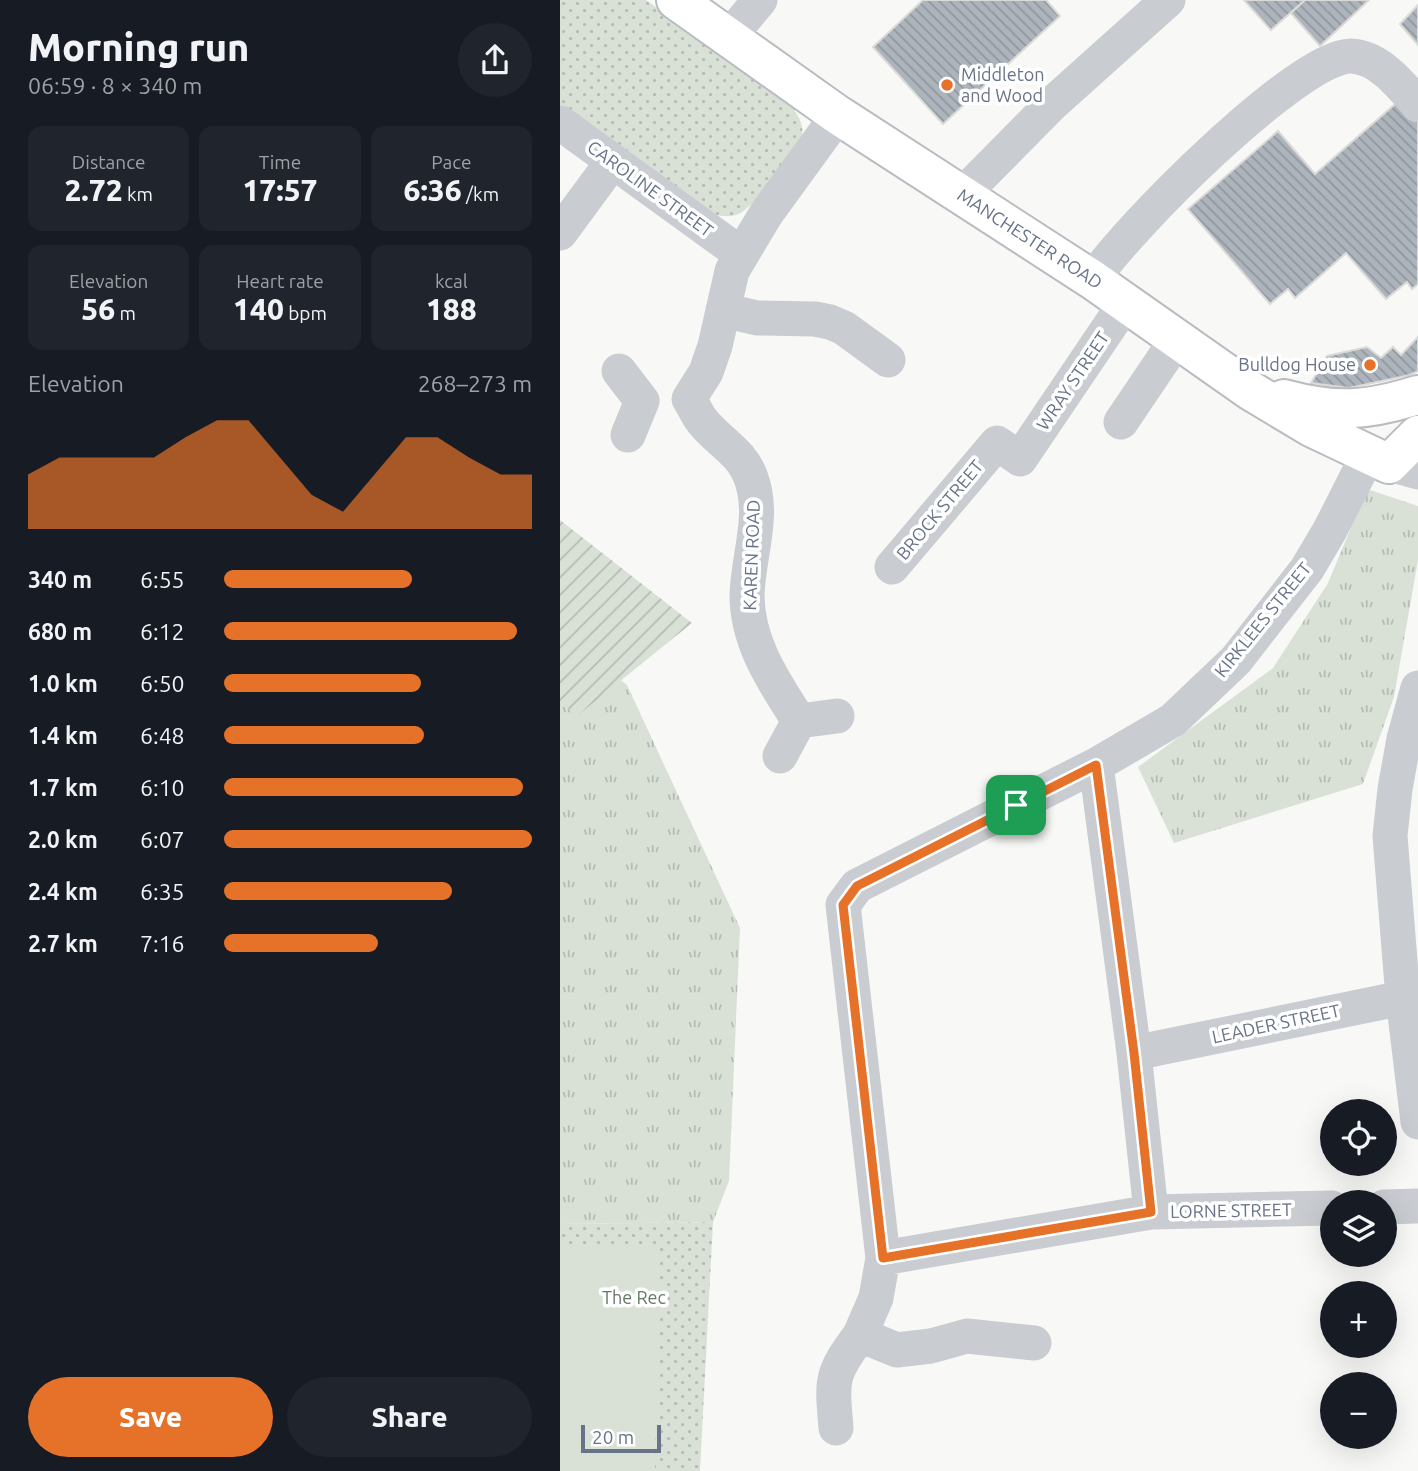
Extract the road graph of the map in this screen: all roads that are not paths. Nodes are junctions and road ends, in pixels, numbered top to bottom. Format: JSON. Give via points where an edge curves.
{"nodes":[{"id":1,"x":676,"y":0,"type":"edge"},
{"id":2,"x":760,"y":0,"type":"edge"},
{"id":3,"x":1168,"y":0,"type":"edge"},
{"id":4,"x":728,"y":38,"type":"junction"},
{"id":5,"x":1418,"y":105,"type":"edge"},
{"id":6,"x":838,"y":115,"type":"junction"},
{"id":7,"x":560,"y":123,"type":"edge"},
{"id":8,"x":613,"y":162,"type":"junction"},
{"id":9,"x":963,"y":194,"type":"junction"},
{"id":10,"x":560,"y":233,"type":"edge"},
{"id":11,"x":741,"y":254,"type":"junction"},
{"id":12,"x":1093,"y":280,"type":"junction"},
{"id":13,"x":1126,"y":302,"type":"junction"},
{"id":14,"x":723,"y":310,"type":"junction"},
{"id":15,"x":1177,"y":339,"type":"junction"},
{"id":16,"x":891,"y":363,"type":"dead end"},
{"id":17,"x":619,"y":371,"type":"dead end"},
{"id":18,"x":1251,"y":391,"type":"junction"},
{"id":19,"x":1418,"y":395,"type":"edge"},
{"id":20,"x":689,"y":399,"type":"junction"},
{"id":21,"x":642,"y":401,"type":"junction"},
{"id":22,"x":1121,"y":422,"type":"dead end"},
{"id":23,"x":628,"y":435,"type":"dead end"},
{"id":24,"x":1418,"y":435,"type":"edge"},
{"id":25,"x":1020,"y":459,"type":"joint"},
{"id":26,"x":1392,"y":463,"type":"edge"},
{"id":27,"x":892,"y":567,"type":"dead end"},
{"id":28,"x":1418,"y":688,"type":"edge"},
{"id":29,"x":837,"y":716,"type":"dead end"},
{"id":30,"x":799,"y":721,"type":"junction"},
{"id":31,"x":780,"y":756,"type":"dead end"},
{"id":32,"x":1096,"y":765,"type":"junction"},
{"id":33,"x":1411,"y":995,"type":"edge"},
{"id":34,"x":1134,"y":1053,"type":"junction"},
{"id":35,"x":1418,"y":1122,"type":"edge"},
{"id":36,"x":1418,"y":1206,"type":"edge"},
{"id":37,"x":1397,"y":1207,"type":"edge"},
{"id":38,"x":1320,"y":1208,"type":"edge"},
{"id":39,"x":1151,"y":1212,"type":"junction"},
{"id":40,"x":883,"y":1258,"type":"junction"},
{"id":41,"x":860,"y":1335,"type":"junction"},
{"id":42,"x":1034,"y":1343,"type":"dead end"},
{"id":43,"x":836,"y":1428,"type":"dead end"}],
"edges":[{"from":1,"to":4,"type":"highway","name":"MANCHESTER ROAD"},
{"from":2,"to":4,"type":"street"},
{"from":3,"to":9,"type":"street","via":[[1052,104]]},
{"from":4,"to":6,"type":"highway","name":"MANCHESTER ROAD"},
{"from":5,"to":12,"type":"street","via":[[1383,68],[1367,60],[1337,58],[1313,70],[1263,107],[1174,186]]},
{"from":6,"to":9,"type":"highway","name":"MANCHESTER ROAD"},
{"from":6,"to":11,"type":"street"},
{"from":7,"to":8,"type":"street","name":"CAROLINE STREET"},
{"from":8,"to":10,"type":"street"},
{"from":8,"to":11,"type":"street","name":"CAROLINE STREET"},
{"from":9,"to":12,"type":"highway","name":"MANCHESTER ROAD"},
{"from":11,"to":14,"type":"street"},
{"from":12,"to":13,"type":"highway","name":"MANCHESTER ROAD"},
{"from":13,"to":15,"type":"highway","name":"MANCHESTER ROAD"},
{"from":13,"to":25,"type":"street","name":"WRAY STREET"},
{"from":14,"to":16,"type":"street","via":[[757,318],[830,322]]},
{"from":14,"to":20,"type":"street","via":[[706,372]]},
{"from":15,"to":18,"type":"highway","name":"MANCHESTER ROAD"},
{"from":15,"to":22,"type":"street"},
{"from":17,"to":21,"type":"street"},
{"from":18,"to":19,"type":"highway","via":[[1316,408],[1357,409]]},
{"from":18,"to":26,"type":"highway","name":"MANCHESTER ROAD","via":[[1311,427]]},
{"from":20,"to":21,"type":"street"},
{"from":20,"to":30,"type":"street","name":"KAREN ROAD","via":[[702,421],[740,457],[751,478],[756,528],[747,594],[750,623],[758,650]]},
{"from":21,"to":23,"type":"street"},
{"from":24,"to":26,"type":"highway"},
{"from":25,"to":27,"type":"street","name":"BROCK STREET","via":[[996,443]]},
{"from":26,"to":32,"type":"street","name":"KIRKLEES STREET","via":[[1330,530],[1294,586],[1236,660],[1173,720]]},
{"from":28,"to":33,"type":"street","via":[[1404,739],[1390,836]]},
{"from":29,"to":30,"type":"street"},
{"from":30,"to":31,"type":"street"},
{"from":32,"to":34,"type":"street"},
{"from":32,"to":40,"type":"street","name":"KIRKLEES STREET","via":[[857,886],[843,905]]},
{"from":33,"to":34,"type":"street","name":"LEADER STREET"},
{"from":33,"to":35,"type":"street"},
{"from":34,"to":39,"type":"street"},
{"from":36,"to":37,"type":"street"},
{"from":38,"to":39,"type":"street","name":"LORNE STREET"},
{"from":39,"to":40,"type":"street","name":"LORNE STREET"},
{"from":40,"to":41,"type":"street","name":"KIRKLEES STREET","via":[[876,1298]]},
{"from":41,"to":42,"type":"street","via":[[897,1350],[967,1336]]},
{"from":41,"to":43,"type":"street","name":"KIRKLEES STREET","via":[[835,1373]]}]}
